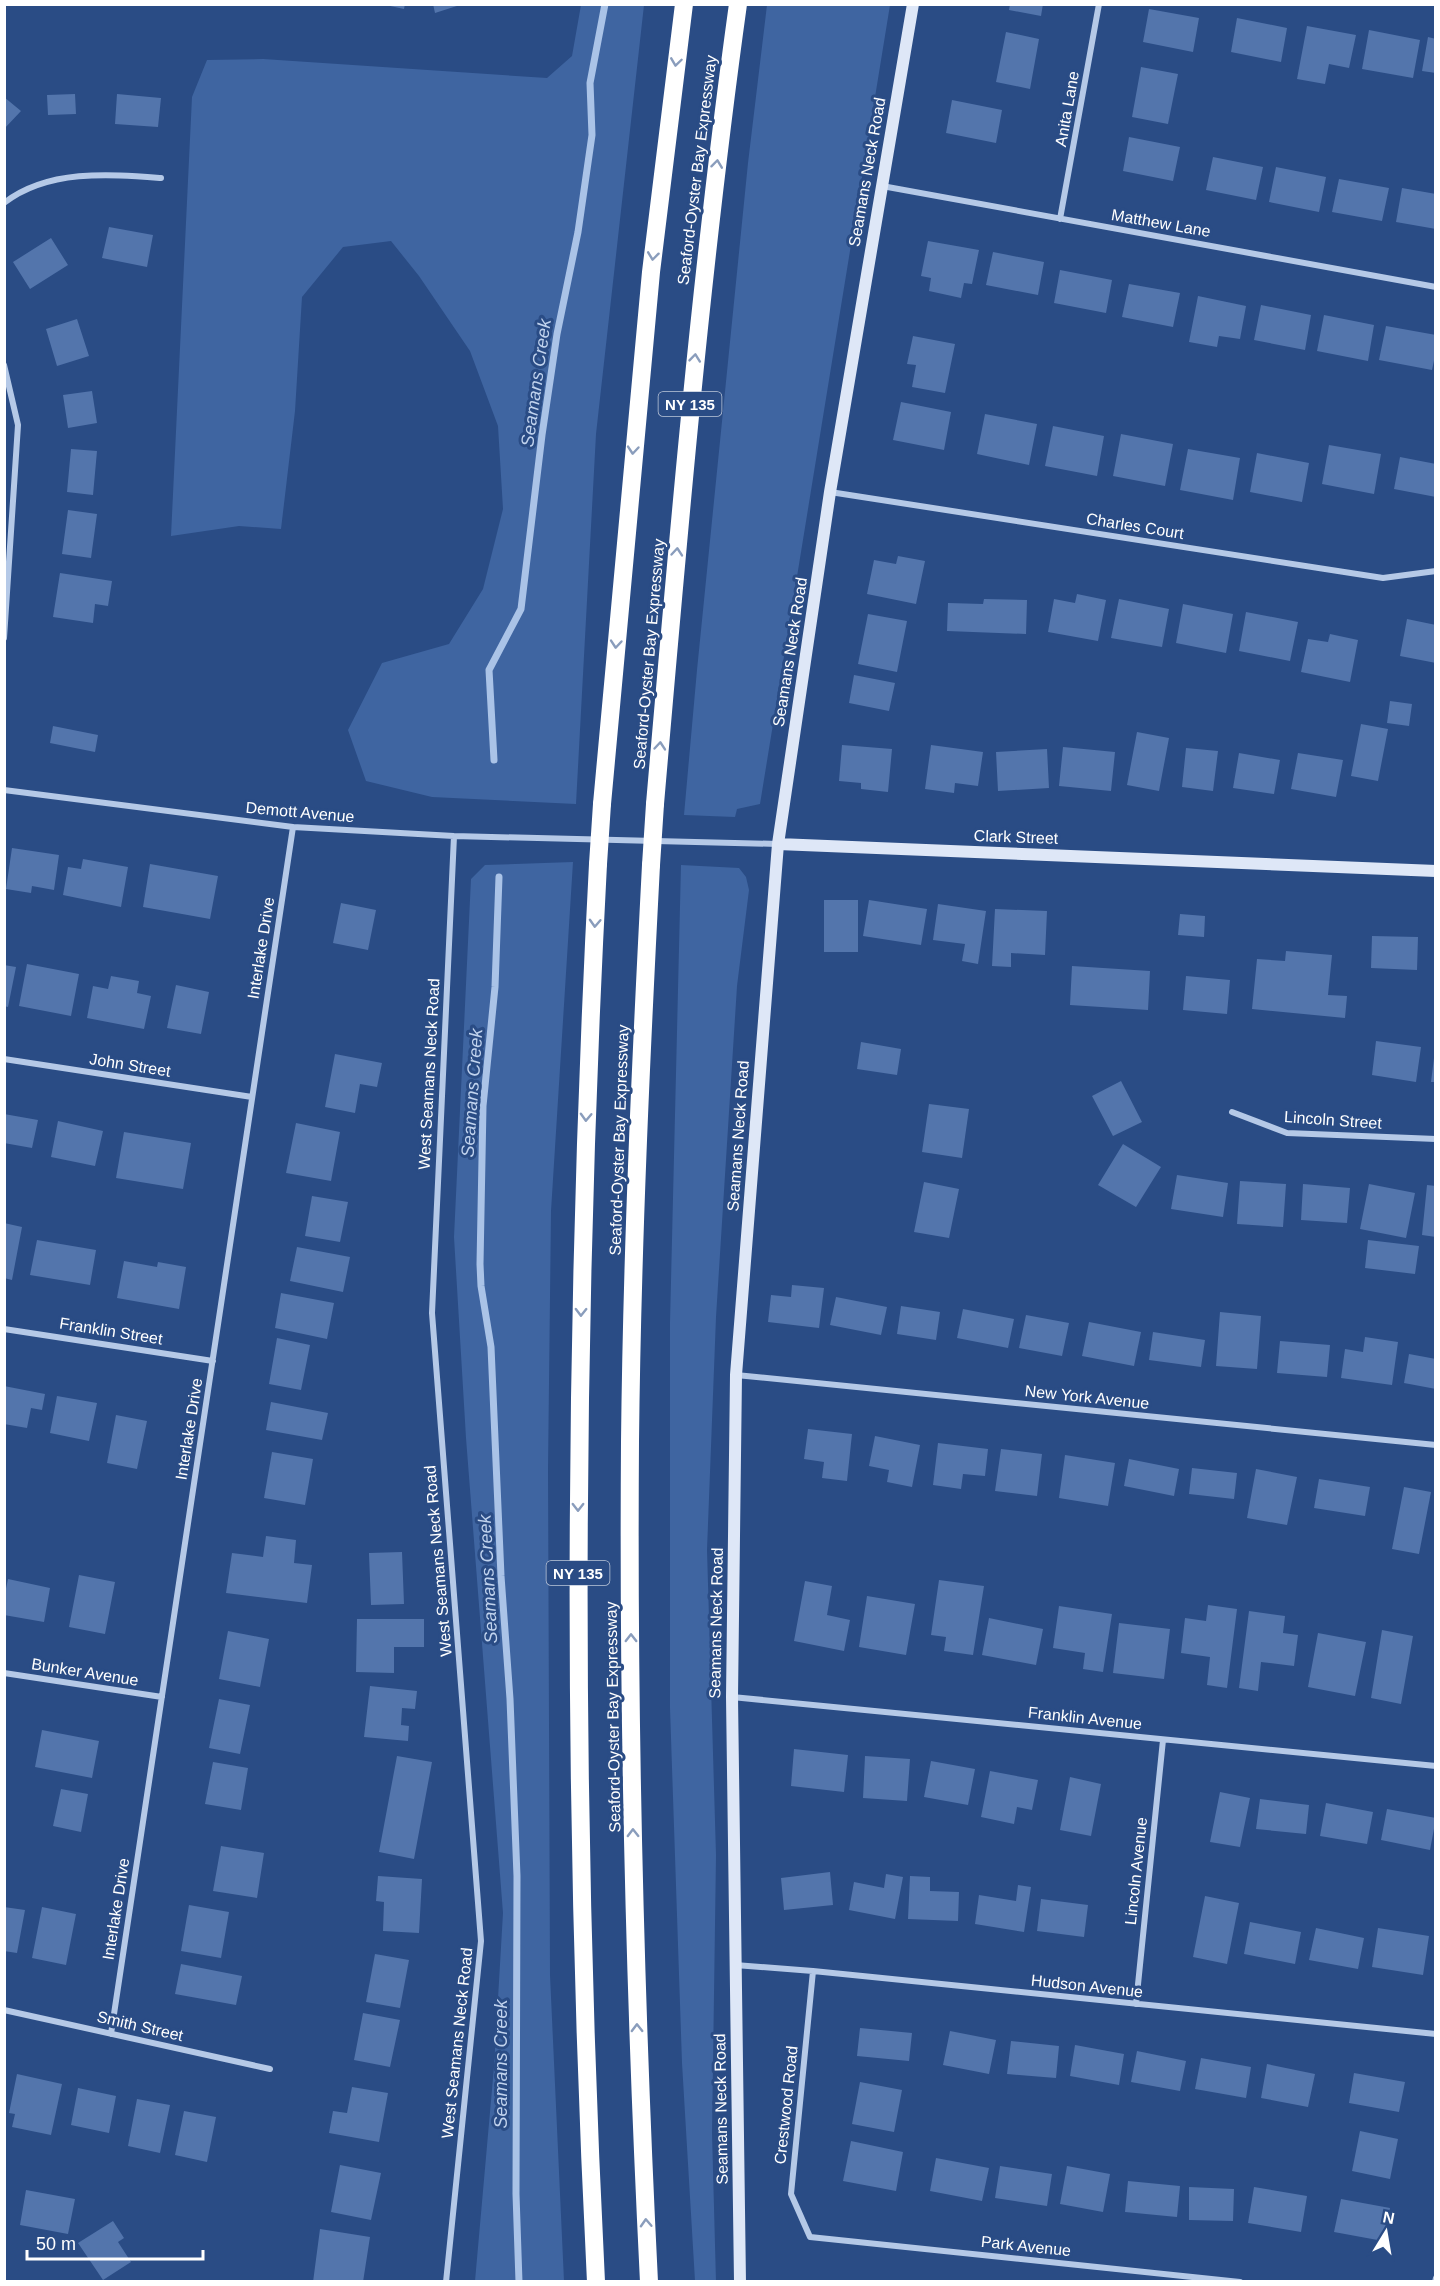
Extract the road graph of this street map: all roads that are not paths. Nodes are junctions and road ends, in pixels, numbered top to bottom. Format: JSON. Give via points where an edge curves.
{"nodes":[{"id":1,"x":684,"y":4,"type":"edge"},
{"id":2,"x":738,"y":4,"type":"edge"},
{"id":3,"x":913,"y":4,"type":"edge"},
{"id":4,"x":1100,"y":4,"type":"edge"},
{"id":5,"x":161,"y":178,"type":"dead end"},
{"id":6,"x":882,"y":186,"type":"junction"},
{"id":7,"x":4,"y":202,"type":"edge"},
{"id":8,"x":1060,"y":219,"type":"junction"},
{"id":9,"x":1436,"y":287,"type":"edge"},
{"id":10,"x":4,"y":365,"type":"edge"},
{"id":11,"x":831,"y":492,"type":"junction"},
{"id":12,"x":8,"y":520,"type":"edge"},
{"id":13,"x":1436,"y":571,"type":"edge"},
{"id":14,"x":4,"y":638,"type":"edge"},
{"id":15,"x":4,"y":790,"type":"edge"},
{"id":16,"x":293,"y":827,"type":"junction"},
{"id":17,"x":454,"y":836,"type":"junction"},
{"id":18,"x":596,"y":840,"type":"joint"},
{"id":19,"x":778,"y":844,"type":"junction"},
{"id":20,"x":1436,"y":871,"type":"edge"},
{"id":21,"x":4,"y":1059,"type":"edge"},
{"id":22,"x":252,"y":1097,"type":"junction"},
{"id":23,"x":1232,"y":1112,"type":"dead end"},
{"id":24,"x":1436,"y":1139,"type":"edge"},
{"id":25,"x":4,"y":1329,"type":"edge"},
{"id":26,"x":213,"y":1360,"type":"junction"},
{"id":27,"x":736,"y":1375,"type":"junction"},
{"id":28,"x":1436,"y":1445,"type":"edge"},
{"id":29,"x":4,"y":1673,"type":"edge"},
{"id":30,"x":162,"y":1697,"type":"junction"},
{"id":31,"x":732,"y":1697,"type":"junction"},
{"id":32,"x":1163,"y":1740,"type":"junction"},
{"id":33,"x":1436,"y":1766,"type":"edge"},
{"id":34,"x":735,"y":1965,"type":"junction"},
{"id":35,"x":813,"y":1971,"type":"junction"},
{"id":36,"x":1136,"y":2004,"type":"junction"},
{"id":37,"x":4,"y":2010,"type":"edge"},
{"id":38,"x":111,"y":2034,"type":"junction"},
{"id":39,"x":1436,"y":2034,"type":"edge"},
{"id":40,"x":270,"y":2069,"type":"dead end"},
{"id":41,"x":810,"y":2237,"type":"joint"},
{"id":42,"x":446,"y":2282,"type":"edge"},
{"id":43,"x":596,"y":2282,"type":"edge"},
{"id":44,"x":649,"y":2282,"type":"edge"},
{"id":45,"x":740,"y":2282,"type":"edge"},
{"id":46,"x":1240,"y":2282,"type":"edge"}],
"edges":[{"from":1,"to":43,"type":"highway","name":"Seaford-Oyster Bay Expressway","number":"NY 135","one_way":true,"bridge":true,"via":[[651,272],[602,804],[588,1054],[578,1440],[581,1868]]},
{"from":44,"to":2,"type":"highway","name":"Seaford-Oyster Bay Expressway","number":"NY 135","one_way":true,"bridge":true,"via":[[634,1891],[630,1441],[640,1068],[655,804],[685,459],[703,278]]},
{"from":3,"to":6,"type":"street","name":"Seamans Neck Road"},
{"from":4,"to":8,"type":"street","name":"Anita Lane"},
{"from":5,"to":7,"type":"street","via":[[56,179],[30,187]]},
{"from":6,"to":8,"type":"street","name":"Matthew Lane"},
{"from":6,"to":11,"type":"street","name":"Seamans Neck Road"},
{"from":8,"to":9,"type":"street","name":"Matthew Lane"},
{"from":10,"to":12,"type":"street","via":[[18,425]]},
{"from":11,"to":13,"type":"street","name":"Charles Court","via":[[1383,578]]},
{"from":11,"to":19,"type":"street","name":"Seamans Neck Road"},
{"from":12,"to":14,"type":"street"},
{"from":15,"to":16,"type":"street","name":"Demott Avenue"},
{"from":16,"to":17,"type":"street","name":"Demott Avenue"},
{"from":16,"to":22,"type":"street","name":"Interlake Drive"},
{"from":17,"to":18,"type":"street","name":"Demott Avenue"},
{"from":17,"to":42,"type":"street","name":"West Seamans Neck Road","via":[[432,1313],[482,1941]]},
{"from":18,"to":19,"type":"street","name":"Clark Street"},
{"from":19,"to":20,"type":"street","name":"Clark Street"},
{"from":19,"to":27,"type":"street","name":"Seamans Neck Road"},
{"from":21,"to":22,"type":"street","name":"John Street"},
{"from":22,"to":26,"type":"street","name":"Interlake Drive"},
{"from":23,"to":24,"type":"street","name":"Lincoln Street","via":[[1287,1133]]},
{"from":25,"to":26,"type":"street","name":"Franklin Street"},
{"from":26,"to":30,"type":"street","name":"Interlake Drive"},
{"from":27,"to":28,"type":"street","name":"New York Avenue"},
{"from":27,"to":31,"type":"street","name":"Seamans Neck Road"},
{"from":29,"to":30,"type":"street","name":"Bunker Avenue"},
{"from":30,"to":38,"type":"street","name":"Interlake Drive"},
{"from":31,"to":32,"type":"street","name":"Franklin Avenue"},
{"from":31,"to":34,"type":"street","name":"Seamans Neck Road"},
{"from":32,"to":33,"type":"street","name":"Franklin Avenue"},
{"from":32,"to":36,"type":"street","name":"Lincoln Avenue"},
{"from":34,"to":35,"type":"street","name":"Hudson Avenue"},
{"from":34,"to":45,"type":"street","name":"Seamans Neck Road"},
{"from":35,"to":36,"type":"street","name":"Hudson Avenue"},
{"from":35,"to":41,"type":"street","name":"Crestwood Road","via":[[790,2194]]},
{"from":36,"to":39,"type":"street","name":"Hudson Avenue"},
{"from":37,"to":38,"type":"street","name":"Smith Street"},
{"from":38,"to":40,"type":"street","name":"Smith Street"},
{"from":41,"to":46,"type":"street","name":"Park Avenue"}]}
